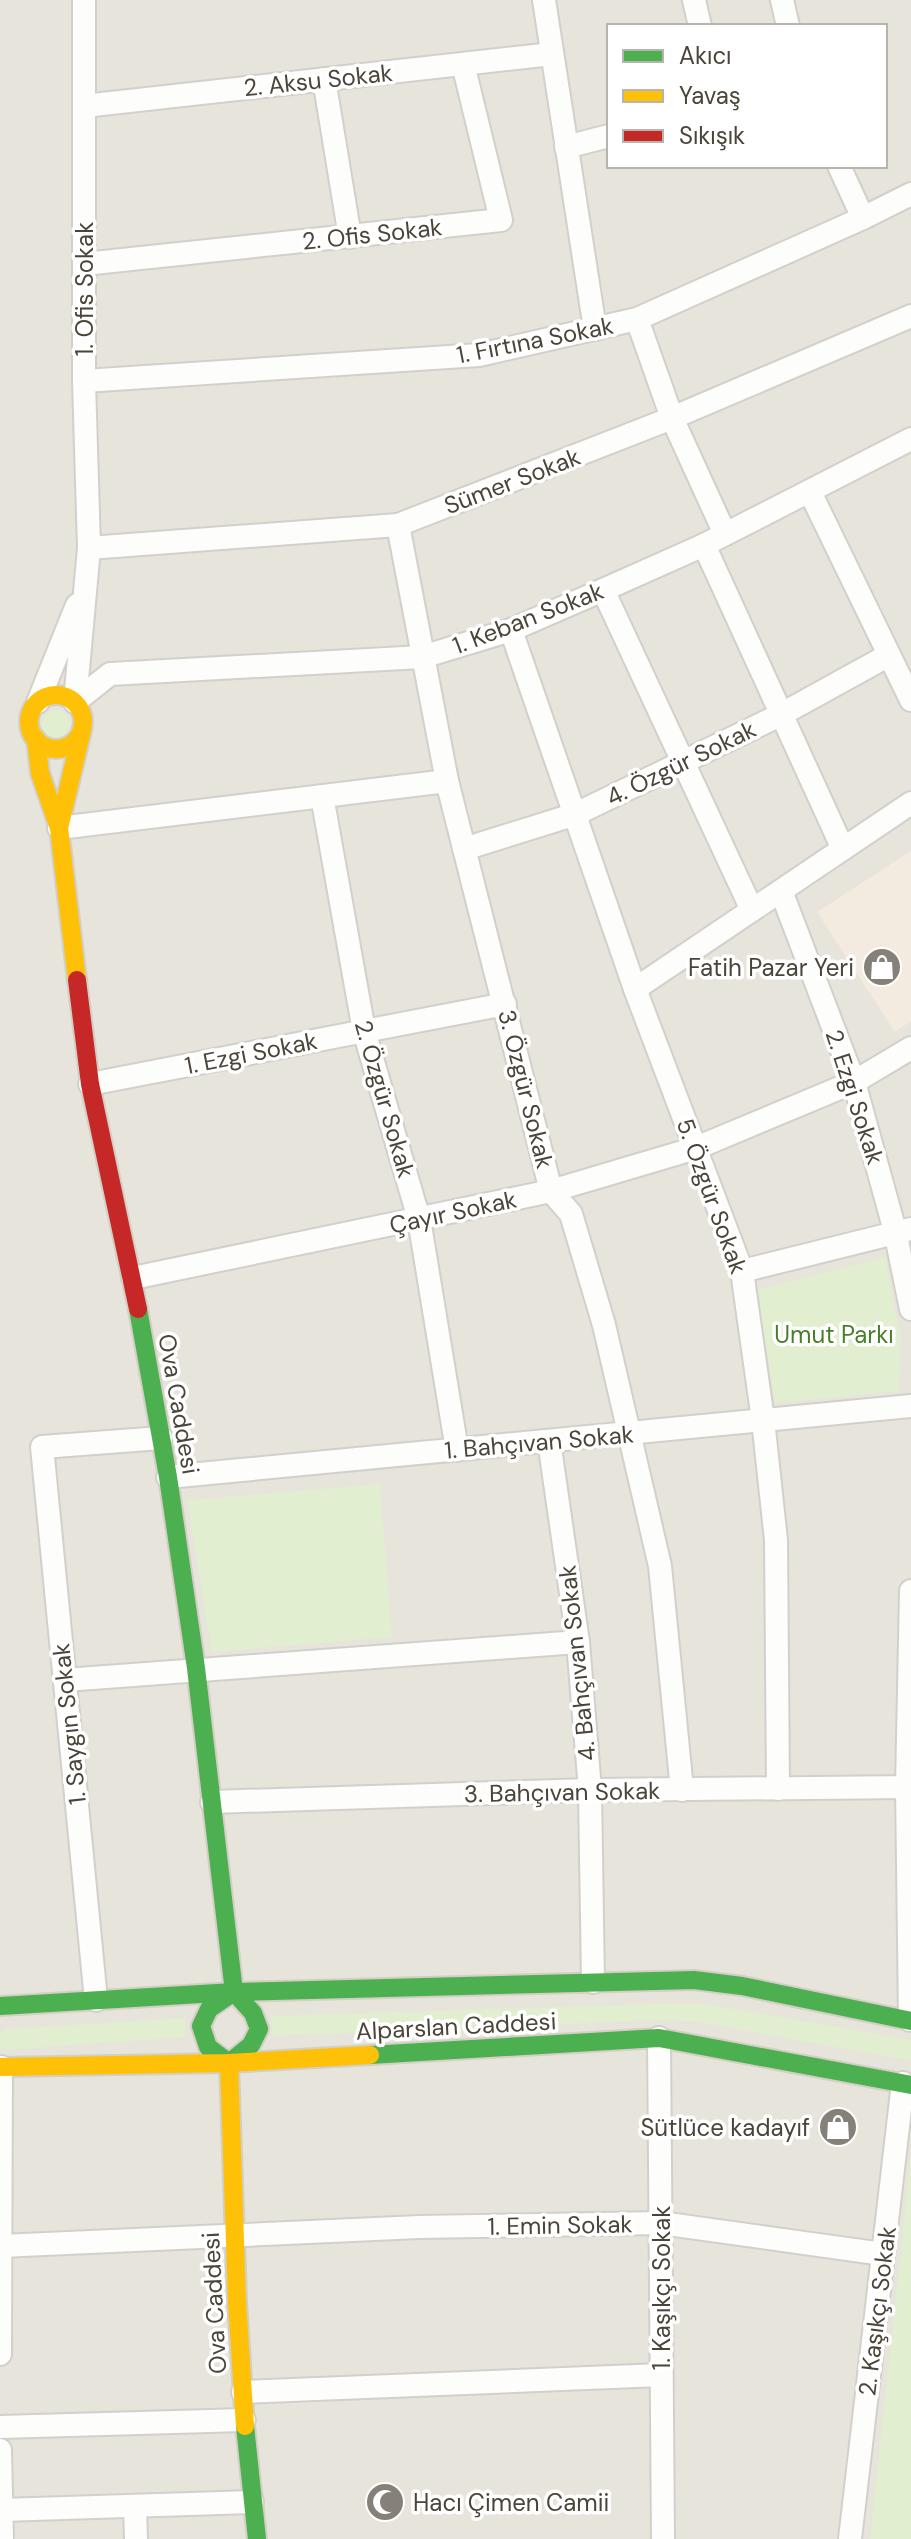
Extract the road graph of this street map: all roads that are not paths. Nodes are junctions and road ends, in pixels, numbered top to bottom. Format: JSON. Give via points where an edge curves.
{"nodes":[{"id":1,"x":544,"y":0,"type":"edge"},
{"id":2,"x":694,"y":0,"type":"edge"},
{"id":3,"x":782,"y":0,"type":"edge"},
{"id":4,"x":89,"y":1,"type":"edge"},
{"id":5,"x":700,"y":24,"type":"edge"},
{"id":6,"x":788,"y":24,"type":"edge"},
{"id":7,"x":552,"y":54,"type":"junction"},
{"id":8,"x":463,"y":64,"type":"junction"},
{"id":9,"x":324,"y":79,"type":"junction"},
{"id":10,"x":84,"y":106,"type":"junction"},
{"id":11,"x":607,"y":137,"type":"edge"},
{"id":12,"x":566,"y":147,"type":"junction"},
{"id":13,"x":840,"y":168,"type":"edge"},
{"id":14,"x":911,"y":194,"type":"edge"},
{"id":15,"x":863,"y":218,"type":"junction"},
{"id":16,"x":350,"y":237,"type":"junction"},
{"id":17,"x":84,"y":264,"type":"junction"},
{"id":18,"x":911,"y":316,"type":"edge"},
{"id":19,"x":637,"y":319,"type":"junction"},
{"id":20,"x":595,"y":329,"type":"junction"},
{"id":21,"x":84,"y":381,"type":"junction"},
{"id":22,"x":672,"y":418,"type":"junction"},
{"id":23,"x":911,"y":439,"type":"edge"},
{"id":24,"x":810,"y":492,"type":"junction"},
{"id":25,"x":398,"y":525,"type":"junction"},
{"id":26,"x":725,"y":534,"type":"junction"},
{"id":27,"x":704,"y":545,"type":"junction"},
{"id":28,"x":89,"y":548,"type":"junction"},
{"id":29,"x":88,"y":578,"type":"junction"},
{"id":30,"x":603,"y":590,"type":"junction"},
{"id":31,"x":511,"y":630,"type":"junction"},
{"id":32,"x":889,"y":655,"type":"junction"},
{"id":33,"x":422,"y":657,"type":"junction"},
{"id":34,"x":911,"y":700,"type":"edge"},
{"id":35,"x":38,"y":702,"type":"junction"},
{"id":36,"x":75,"y":702,"type":"junction"},
{"id":37,"x":782,"y":714,"type":"junction"},
{"id":38,"x":82,"y":730,"type":"junction"},
{"id":39,"x":36,"y":739,"type":"junction"},
{"id":40,"x":683,"y":763,"type":"junction"},
{"id":41,"x":447,"y":781,"type":"junction"},
{"id":42,"x":322,"y":796,"type":"junction"},
{"id":43,"x":911,"y":803,"type":"edge"},
{"id":44,"x":576,"y":814,"type":"junction"},
{"id":45,"x":59,"y":828,"type":"junction"},
{"id":46,"x":464,"y":849,"type":"junction"},
{"id":47,"x":843,"y":849,"type":"junction"},
{"id":48,"x":781,"y":891,"type":"junction"},
{"id":49,"x":752,"y":910,"type":"junction"},
{"id":50,"x":635,"y":989,"type":"junction"},
{"id":51,"x":505,"y":1004,"type":"junction"},
{"id":52,"x":364,"y":1031,"type":"junction"},
{"id":53,"x":911,"y":1048,"type":"edge"},
{"id":54,"x":854,"y":1082,"type":"junction"},
{"id":55,"x":90,"y":1084,"type":"junction"},
{"id":56,"x":696,"y":1148,"type":"junction"},
{"id":57,"x":551,"y":1191,"type":"junction"},
{"id":58,"x":419,"y":1219,"type":"junction"},
{"id":59,"x":903,"y":1230,"type":"edge"},
{"id":60,"x":742,"y":1271,"type":"junction"},
{"id":61,"x":133,"y":1278,"type":"junction"},
{"id":62,"x":911,"y":1309,"type":"edge"},
{"id":63,"x":911,"y":1406,"type":"edge"},
{"id":64,"x":763,"y":1420,"type":"junction"},
{"id":65,"x":630,"y":1433,"type":"junction"},
{"id":66,"x":161,"y":1438,"type":"junction"},
{"id":67,"x":549,"y":1441,"type":"junction"},
{"id":68,"x":457,"y":1450,"type":"junction"},
{"id":69,"x":168,"y":1477,"type":"junction"},
{"id":70,"x":911,"y":1591,"type":"edge"},
{"id":71,"x":911,"y":1600,"type":"edge"},
{"id":72,"x":578,"y":1642,"type":"junction"},
{"id":73,"x":196,"y":1668,"type":"junction"},
{"id":74,"x":65,"y":1680,"type":"junction"},
{"id":75,"x":909,"y":1787,"type":"edge"},
{"id":76,"x":778,"y":1789,"type":"junction"},
{"id":77,"x":590,"y":1790,"type":"junction"},
{"id":78,"x":682,"y":1790,"type":"junction"},
{"id":79,"x":212,"y":1802,"type":"junction"},
{"id":80,"x":593,"y":1982,"type":"junction"},
{"id":81,"x":234,"y":1992,"type":"junction"},
{"id":82,"x":96,"y":2000,"type":"junction"},
{"id":83,"x":0,"y":2006,"type":"edge"},
{"id":84,"x":911,"y":2020,"type":"edge"},
{"id":85,"x":659,"y":2038,"type":"junction"},
{"id":86,"x":229,"y":2063,"type":"junction"},
{"id":87,"x":1,"y":2067,"type":"edge"},
{"id":88,"x":907,"y":2084,"type":"edge"},
{"id":89,"x":661,"y":2223,"type":"junction"},
{"id":90,"x":234,"y":2235,"type":"junction"},
{"id":91,"x":1,"y":2246,"type":"edge"},
{"id":92,"x":883,"y":2254,"type":"junction"},
{"id":93,"x":0,"y":2354,"type":"edge"},
{"id":94,"x":661,"y":2375,"type":"junction"},
{"id":95,"x":243,"y":2392,"type":"junction"},
{"id":96,"x":244,"y":2420,"type":"junction"},
{"id":97,"x":0,"y":2427,"type":"edge"},
{"id":98,"x":0,"y":2450,"type":"edge"},
{"id":99,"x":252,"y":2502,"type":"junction"},
{"id":100,"x":135,"y":2506,"type":"junction"},
{"id":101,"x":2,"y":2510,"type":"junction"},
{"id":102,"x":2,"y":2539,"type":"edge"},
{"id":103,"x":136,"y":2539,"type":"edge"},
{"id":104,"x":257,"y":2539,"type":"edge"},
{"id":105,"x":663,"y":2539,"type":"edge"},
{"id":106,"x":850,"y":2539,"type":"edge"}],
"edges":[{"from":1,"to":7,"type":"street"},
{"from":2,"to":5,"type":"street"},
{"from":3,"to":6,"type":"street"},
{"from":4,"to":10,"type":"street","name":"1. Ofis Sokak"},
{"from":7,"to":8,"type":"street","name":"2. Aksu Sokak"},
{"from":7,"to":12,"type":"street"},
{"from":8,"to":9,"type":"street","name":"2. Aksu Sokak"},
{"from":8,"to":16,"type":"street","name":"2. Ofis Sokak","via":[[501,220]]},
{"from":9,"to":10,"type":"street","name":"2. Aksu Sokak"},
{"from":9,"to":16,"type":"street"},
{"from":10,"to":17,"type":"street","name":"1. Ofis Sokak"},
{"from":11,"to":12,"type":"street"},
{"from":12,"to":20,"type":"street"},
{"from":13,"to":15,"type":"street"},
{"from":14,"to":15,"type":"street","name":"1. Fırtına Sokak"},
{"from":15,"to":19,"type":"street","name":"1. Fırtına Sokak"},
{"from":16,"to":17,"type":"street","name":"2. Ofis Sokak"},
{"from":17,"to":21,"type":"street","name":"1. Ofis Sokak"},
{"from":18,"to":22,"type":"street","name":"Sümer Sokak"},
{"from":19,"to":20,"type":"street","name":"1. Fırtına Sokak"},
{"from":19,"to":22,"type":"street"},
{"from":20,"to":21,"type":"street","name":"1. Fırtına Sokak","via":[[479,355]]},
{"from":21,"to":28,"type":"street","name":"1. Ofis Sokak"},
{"from":22,"to":25,"type":"street","name":"Sümer Sokak"},
{"from":22,"to":26,"type":"street"},
{"from":23,"to":24,"type":"street","name":"1. Keban Sokak"},
{"from":24,"to":26,"type":"street","name":"1. Keban Sokak"},
{"from":24,"to":32,"type":"street"},
{"from":25,"to":28,"type":"street","name":"Sümer Sokak"},
{"from":25,"to":33,"type":"street","name":"3. Özgür Sokak"},
{"from":26,"to":27,"type":"street","name":"1. Keban Sokak"},
{"from":27,"to":30,"type":"street","name":"1. Keban Sokak"},
{"from":27,"to":37,"type":"street"},
{"from":28,"to":29,"type":"street","name":"1. Ofis Sokak"},
{"from":29,"to":35,"type":"street"},
{"from":29,"to":36,"type":"street","name":"1. Ofis Sokak"},
{"from":30,"to":31,"type":"street","name":"1. Keban Sokak"},
{"from":30,"to":40,"type":"street"},
{"from":31,"to":33,"type":"street","name":"1. Keban Sokak"},
{"from":31,"to":44,"type":"street","name":"5. Özgür Sokak"},
{"from":32,"to":34,"type":"street"},
{"from":32,"to":37,"type":"street","name":"4. Özgür Sokak"},
{"from":33,"to":36,"type":"street","name":"1. Keban Sokak","via":[[110,674]]},
{"from":33,"to":41,"type":"street","name":"3. Özgür Sokak"},
{"from":35,"to":36,"type":"street","via":[[57,694]]},
{"from":35,"to":39,"type":"street","via":[[29,722]]},
{"from":36,"to":38,"type":"street","via":[[82,712]]},
{"from":37,"to":40,"type":"street","name":"4. Özgür Sokak"},
{"from":37,"to":47,"type":"street"},
{"from":38,"to":39,"type":"street","via":[[66,747],[50,748]]},
{"from":38,"to":45,"type":"street"},
{"from":39,"to":45,"type":"street","via":[[40,773]]},
{"from":40,"to":44,"type":"street","name":"4. Özgür Sokak"},
{"from":40,"to":49,"type":"street"},
{"from":41,"to":42,"type":"street"},
{"from":41,"to":46,"type":"street","name":"3. Özgür Sokak"},
{"from":42,"to":45,"type":"street"},
{"from":42,"to":52,"type":"street","name":"2. Özgür Sokak"},
{"from":43,"to":47,"type":"street"},
{"from":44,"to":46,"type":"street","name":"4. Özgür Sokak"},
{"from":44,"to":50,"type":"street","name":"5. Özgür Sokak"},
{"from":45,"to":55,"type":"street","name":"Ova Caddesi"},
{"from":46,"to":51,"type":"street","name":"3. Özgür Sokak"},
{"from":47,"to":48,"type":"street"},
{"from":48,"to":49,"type":"street"},
{"from":48,"to":54,"type":"street","name":"2. Ezgi Sokak"},
{"from":49,"to":50,"type":"street"},
{"from":50,"to":56,"type":"street","name":"5. Özgür Sokak"},
{"from":51,"to":52,"type":"street","name":"1. Ezgi Sokak"},
{"from":51,"to":57,"type":"street","name":"3. Özgür Sokak"},
{"from":52,"to":55,"type":"street","name":"1. Ezgi Sokak"},
{"from":52,"to":58,"type":"street","name":"2. Özgür Sokak"},
{"from":53,"to":54,"type":"street","name":"Çayır Sokak"},
{"from":54,"to":56,"type":"street","name":"Çayır Sokak"},
{"from":54,"to":59,"type":"street","name":"2. Ezgi Sokak"},
{"from":55,"to":61,"type":"street","name":"Ova Caddesi"},
{"from":56,"to":57,"type":"street","name":"Çayır Sokak"},
{"from":56,"to":60,"type":"street","name":"5. Özgür Sokak"},
{"from":57,"to":58,"type":"street","name":"Çayır Sokak"},
{"from":57,"to":65,"type":"street","name":"3. Özgür Sokak","via":[[571,1214]]},
{"from":58,"to":61,"type":"street","name":"Çayır Sokak"},
{"from":58,"to":68,"type":"street","name":"2. Özgür Sokak"},
{"from":59,"to":60,"type":"street"},
{"from":59,"to":62,"type":"street","name":"2. Ezgi Sokak"},
{"from":60,"to":64,"type":"street","name":"5. Özgür Sokak"},
{"from":61,"to":66,"type":"street","name":"Ova Caddesi"},
{"from":63,"to":64,"type":"street","name":"1. Bahçıvan Sokak"},
{"from":64,"to":65,"type":"street","name":"1. Bahçıvan Sokak"},
{"from":64,"to":76,"type":"street","name":"5. Özgür Sokak","via":[[776,1540]]},
{"from":65,"to":67,"type":"street","name":"1. Bahçıvan Sokak"},
{"from":65,"to":78,"type":"street","name":"3. Özgür Sokak","via":[[660,1566]]},
{"from":66,"to":69,"type":"street","name":"Ova Caddesi"},
{"from":66,"to":74,"type":"street","name":"1. Saygın Sokak","via":[[42,1447]]},
{"from":67,"to":68,"type":"street","name":"1. Bahçıvan Sokak"},
{"from":67,"to":72,"type":"street","name":"4. Bahçıvan Sokak"},
{"from":68,"to":69,"type":"street","name":"1. Bahçıvan Sokak"},
{"from":69,"to":73,"type":"street","name":"Ova Caddesi"},
{"from":70,"to":71,"type":"street"},
{"from":71,"to":75,"type":"street"},
{"from":72,"to":73,"type":"street"},
{"from":72,"to":77,"type":"street","name":"4. Bahçıvan Sokak"},
{"from":73,"to":74,"type":"street"},
{"from":73,"to":79,"type":"street","name":"Ova Caddesi"},
{"from":74,"to":82,"type":"street","name":"1. Saygın Sokak"},
{"from":75,"to":76,"type":"street","name":"3. Bahçıvan Sokak"},
{"from":75,"to":84,"type":"street"},
{"from":76,"to":78,"type":"street","name":"3. Bahçıvan Sokak"},
{"from":77,"to":78,"type":"street","name":"3. Bahçıvan Sokak"},
{"from":77,"to":79,"type":"street","name":"3. Bahçıvan Sokak"},
{"from":77,"to":80,"type":"street","name":"4. Bahçıvan Sokak"},
{"from":79,"to":81,"type":"street","name":"Ova Caddesi"},
{"from":80,"to":81,"type":"street","name":"Alparslan Caddesi"},
{"from":80,"to":84,"type":"street","name":"Alparslan Caddesi","via":[[694,1980]]},
{"from":81,"to":82,"type":"street","name":"Alparslan Caddesi"},
{"from":81,"to":86,"type":"street","via":[[253,2009],[260,2027],[254,2046]]},
{"from":81,"to":86,"type":"street","via":[[209,2009],[201,2026],[208,2047]]},
{"from":82,"to":83,"type":"street","name":"Alparslan Caddesi"},
{"from":85,"to":86,"type":"street","name":"Alparslan Caddesi"},
{"from":85,"to":88,"type":"street","name":"Alparslan Caddesi"},
{"from":85,"to":89,"type":"street","name":"1. Kaşıkçı Sokak"},
{"from":86,"to":87,"type":"street","name":"Alparslan Caddesi"},
{"from":86,"to":90,"type":"street","name":"Ova Caddesi"},
{"from":87,"to":91,"type":"street"},
{"from":88,"to":92,"type":"street","name":"2. Kaşıkçı Sokak"},
{"from":89,"to":90,"type":"street","name":"1. Emin Sokak"},
{"from":89,"to":92,"type":"street","name":"1. Emin Sokak"},
{"from":89,"to":94,"type":"street","name":"1. Kaşıkçı Sokak"},
{"from":90,"to":91,"type":"street","name":"1. Emin Sokak"},
{"from":90,"to":95,"type":"street","name":"Ova Caddesi"},
{"from":91,"to":93,"type":"street"},
{"from":92,"to":106,"type":"street","name":"2. Kaşıkçı Sokak"},
{"from":94,"to":95,"type":"street"},
{"from":94,"to":105,"type":"street","name":"1. Kaşıkçı Sokak"},
{"from":95,"to":96,"type":"street","name":"Ova Caddesi"},
{"from":96,"to":97,"type":"street"},
{"from":96,"to":99,"type":"street","name":"Ova Caddesi"},
{"from":98,"to":101,"type":"street"},
{"from":99,"to":100,"type":"street"},
{"from":99,"to":104,"type":"street","name":"Ova Caddesi"},
{"from":100,"to":101,"type":"street"},
{"from":100,"to":103,"type":"street"},
{"from":101,"to":102,"type":"street"}]}
